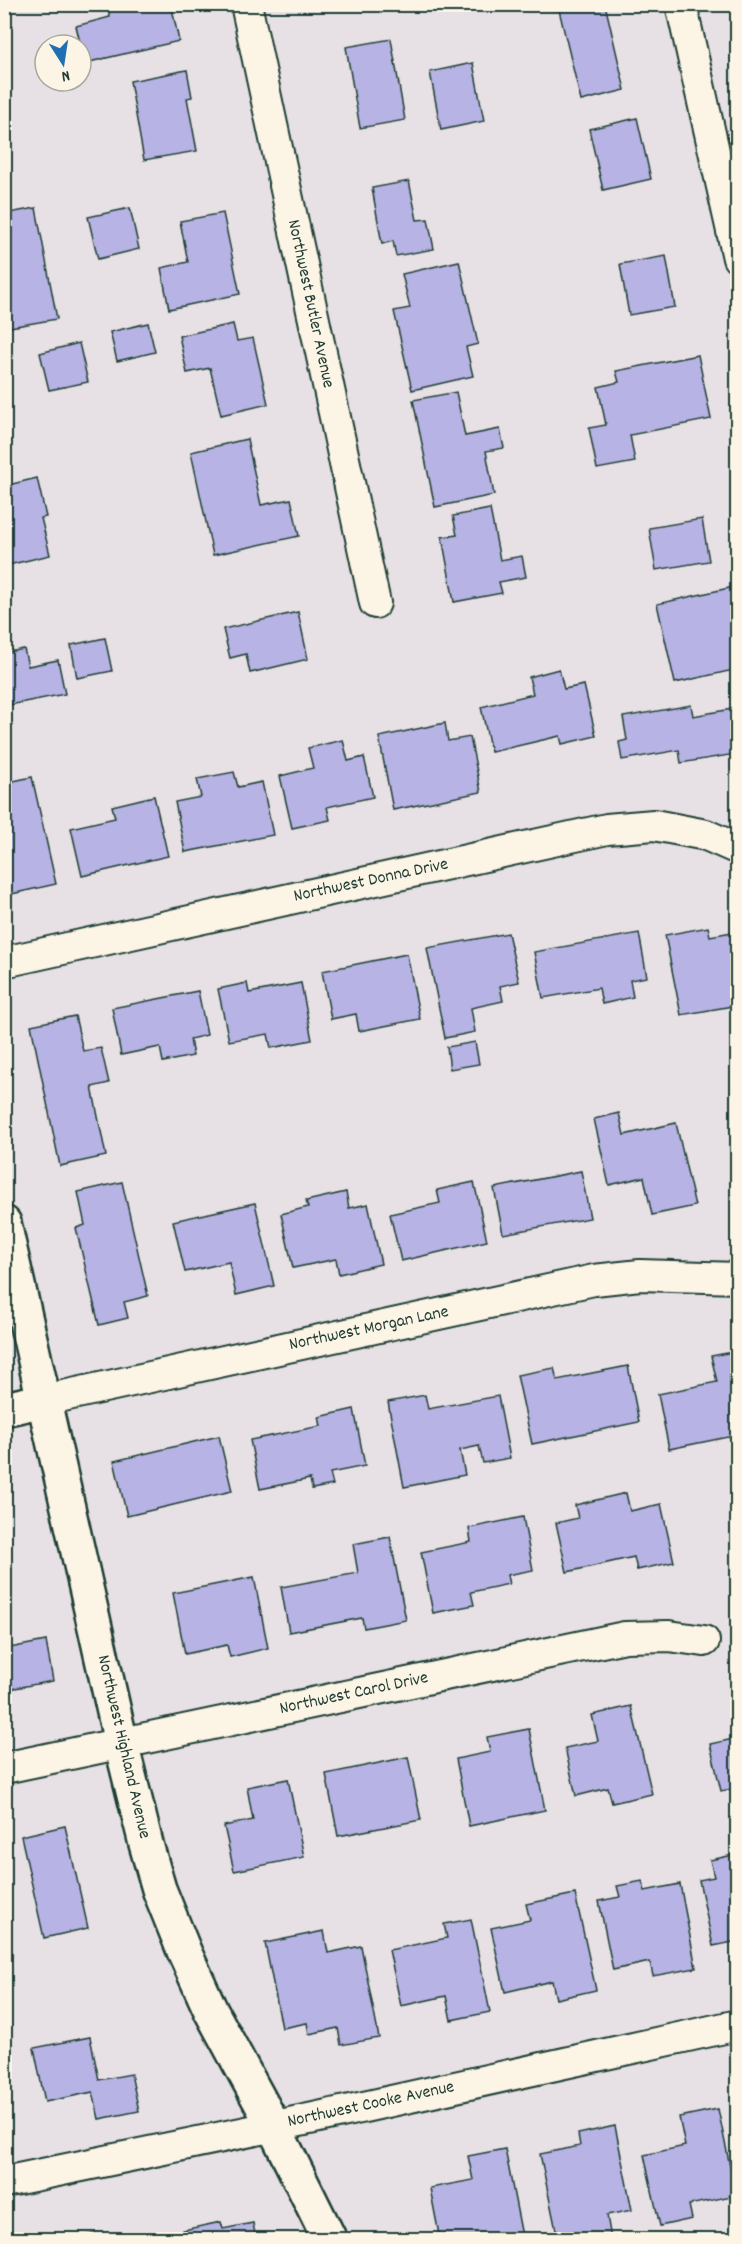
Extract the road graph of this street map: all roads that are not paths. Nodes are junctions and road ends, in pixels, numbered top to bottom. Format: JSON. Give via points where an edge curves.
{"nodes":[{"id":1,"x":246,"y":4,"type":"edge"},
{"id":2,"x":681,"y":4,"type":"edge"},
{"id":3,"x":738,"y":258,"type":"edge"},
{"id":4,"x":375,"y":603,"type":"dead end"},
{"id":5,"x":738,"y":849,"type":"edge"},
{"id":6,"x":4,"y":962,"type":"edge"},
{"id":7,"x":4,"y":1223,"type":"edge"},
{"id":8,"x":738,"y":1278,"type":"edge"},
{"id":9,"x":45,"y":1400,"type":"junction"},
{"id":10,"x":4,"y":1409,"type":"edge"},
{"id":11,"x":704,"y":1641,"type":"dead end"},
{"id":12,"x":121,"y":1743,"type":"junction"},
{"id":13,"x":4,"y":1768,"type":"edge"},
{"id":14,"x":738,"y":2025,"type":"edge"},
{"id":15,"x":274,"y":2127,"type":"junction"},
{"id":16,"x":4,"y":2182,"type":"edge"},
{"id":17,"x":330,"y":2240,"type":"edge"}],
"edges":[{"from":1,"to":4,"type":"street","name":"Northwest Butler Avenue"},
{"from":2,"to":3,"type":"street"},
{"from":5,"to":6,"type":"street","name":"Northwest Donna Drive","via":[[706,835],[654,825],[607,829]]},
{"from":7,"to":9,"type":"main road","name":"Northwest Highland Avenue"},
{"from":8,"to":9,"type":"street","name":"Northwest Morgan Lane","via":[[640,1275],[594,1280]]},
{"from":9,"to":10,"type":"main road","name":"Northwest Morgan Lane"},
{"from":9,"to":12,"type":"main road","name":"Northwest Highland Avenue"},
{"from":11,"to":12,"type":"street","name":"Northwest Carol Drive","via":[[669,1636],[625,1637]]},
{"from":12,"to":13,"type":"street","name":"Northwest Carol Drive"},
{"from":12,"to":15,"type":"main road","name":"Northwest Highland Avenue","via":[[159,1889],[211,2011]]},
{"from":14,"to":15,"type":"street","name":"Northwest Cooke Avenue"},
{"from":15,"to":16,"type":"street","name":"Northwest Cooke Avenue"},
{"from":15,"to":17,"type":"main road","name":"Northwest Highland Avenue"}]}
